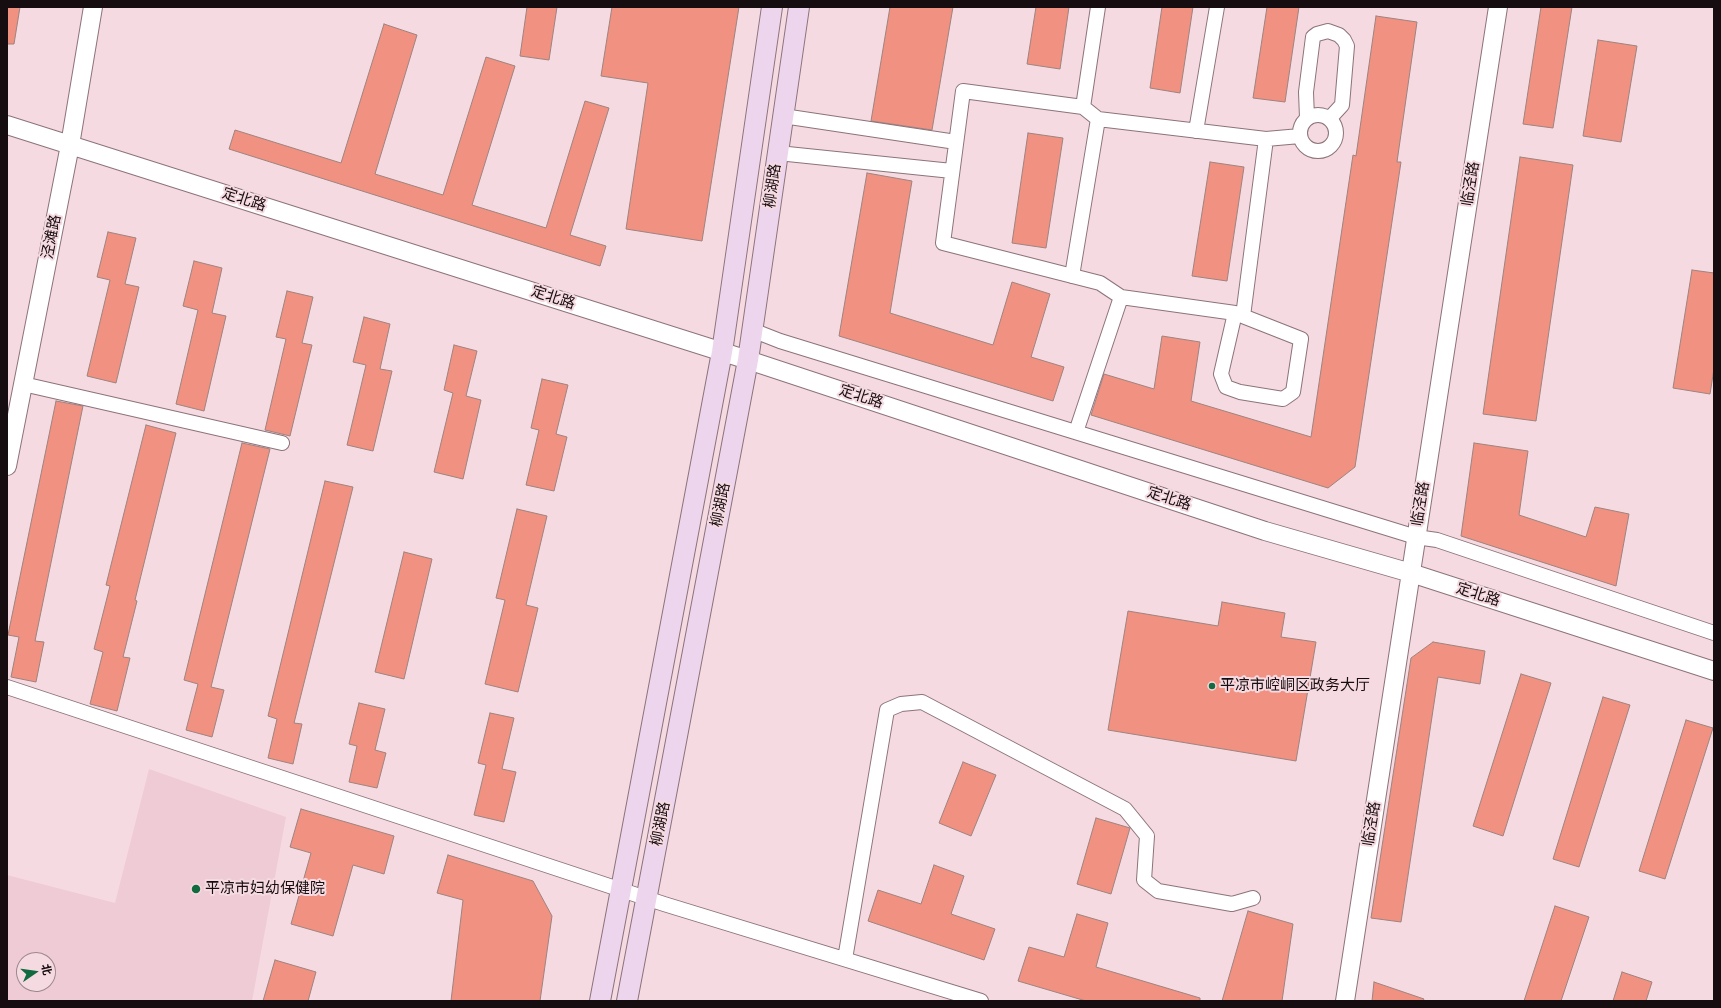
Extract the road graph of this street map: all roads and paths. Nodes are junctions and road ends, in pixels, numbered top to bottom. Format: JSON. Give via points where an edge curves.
{"nodes":[{"id":1,"x":93,"y":7,"type":"edge"},
{"id":2,"x":772,"y":7,"type":"edge"},
{"id":3,"x":799,"y":7,"type":"edge"},
{"id":4,"x":1098,"y":7,"type":"edge"},
{"id":5,"x":1217,"y":7,"type":"edge"},
{"id":6,"x":1498,"y":7,"type":"edge"},
{"id":7,"x":1083,"y":107,"type":"junction"},
{"id":8,"x":783,"y":116,"type":"junction"},
{"id":9,"x":1307,"y":118,"type":"junction"},
{"id":10,"x":1330,"y":118,"type":"junction"},
{"id":11,"x":1098,"y":119,"type":"junction"},
{"id":12,"x":7,"y":125,"type":"edge"},
{"id":13,"x":1196,"y":131,"type":"junction"},
{"id":14,"x":1300,"y":136,"type":"junction"},
{"id":15,"x":1266,"y":139,"type":"junction"},
{"id":16,"x":956,"y":142,"type":"junction"},
{"id":17,"x":70,"y":145,"type":"junction"},
{"id":18,"x":778,"y":153,"type":"junction"},
{"id":19,"x":952,"y":171,"type":"junction"},
{"id":20,"x":1072,"y":276,"type":"junction"},
{"id":21,"x":1121,"y":297,"type":"junction"},
{"id":22,"x":1239,"y":315,"type":"junction"},
{"id":23,"x":752,"y":330,"type":"junction"},
{"id":24,"x":722,"y":352,"type":"junction"},
{"id":25,"x":748,"y":360,"type":"junction"},
{"id":26,"x":23,"y":384,"type":"junction"},
{"id":27,"x":1076,"y":432,"type":"junction"},
{"id":28,"x":282,"y":443,"type":"dead end"},
{"id":29,"x":7,"y":466,"type":"edge"},
{"id":30,"x":1416,"y":537,"type":"junction"},
{"id":31,"x":1410,"y":573,"type":"junction"},
{"id":32,"x":1714,"y":633,"type":"edge"},
{"id":33,"x":1714,"y":671,"type":"edge"},
{"id":34,"x":7,"y":687,"type":"edge"},
{"id":35,"x":621,"y":890,"type":"junction"},
{"id":36,"x":647,"y":898,"type":"junction"},
{"id":37,"x":1253,"y":898,"type":"dead end"},
{"id":38,"x":845,"y":959,"type":"junction"},
{"id":39,"x":600,"y":1001,"type":"edge"},
{"id":40,"x":628,"y":1001,"type":"edge"},
{"id":41,"x":981,"y":1001,"type":"edge"},
{"id":42,"x":1345,"y":1001,"type":"edge"}],
"edges":[{"from":1,"to":17,"type":"street","name":"泾滩路"},
{"from":2,"to":24,"type":"main road","name":"柳湖路"},
{"from":3,"to":8,"type":"main road","name":"柳湖路"},
{"from":4,"to":7,"type":"street"},
{"from":5,"to":13,"type":"street"},
{"from":6,"to":30,"type":"street","name":"临泾路"},
{"from":7,"to":11,"type":"street"},
{"from":7,"to":16,"type":"street","via":[[963,91]]},
{"from":8,"to":16,"type":"street"},
{"from":8,"to":18,"type":"main road","name":"柳湖路"},
{"from":9,"to":10,"type":"street","via":[[1318,114]]},
{"from":9,"to":10,"type":"street","via":[[1306,92],[1313,37],[1328,31],[1339,35],[1347,46],[1342,105]]},
{"from":9,"to":14,"type":"street","via":[[1302,123]]},
{"from":10,"to":14,"type":"street","via":[[1334,123],[1336,136],[1330,147],[1312,150]]},
{"from":11,"to":13,"type":"street"},
{"from":11,"to":20,"type":"street"},
{"from":12,"to":17,"type":"street","name":"定北路"},
{"from":13,"to":15,"type":"street"},
{"from":14,"to":15,"type":"street"},
{"from":15,"to":22,"type":"street"},
{"from":16,"to":19,"type":"street"},
{"from":17,"to":24,"type":"street","name":"定北路"},
{"from":17,"to":26,"type":"street","name":"泾滩路"},
{"from":18,"to":19,"type":"street"},
{"from":18,"to":23,"type":"main road","name":"柳湖路"},
{"from":19,"to":20,"type":"street","via":[[943,243]]},
{"from":20,"to":21,"type":"street","via":[[1100,283]]},
{"from":21,"to":22,"type":"street"},
{"from":21,"to":27,"type":"street"},
{"from":22,"to":22,"type":"street","via":[[1301,339],[1293,392],[1283,399],[1226,388],[1221,374]]},
{"from":23,"to":25,"type":"main road","name":"柳湖路"},
{"from":23,"to":27,"type":"street","via":[[780,341]]},
{"from":24,"to":25,"type":"street","name":"定北路"},
{"from":24,"to":35,"type":"main road","name":"柳湖路"},
{"from":25,"to":31,"type":"street","name":"定北路","via":[[1265,531]]},
{"from":25,"to":36,"type":"main road","name":"柳湖路"},
{"from":26,"to":28,"type":"street"},
{"from":26,"to":29,"type":"street","name":"泾滩路"},
{"from":27,"to":30,"type":"street"},
{"from":30,"to":31,"type":"street","name":"临泾路"},
{"from":30,"to":32,"type":"street","via":[[1436,540]]},
{"from":31,"to":33,"type":"street","name":"定北路"},
{"from":31,"to":42,"type":"street","name":"临泾路"},
{"from":34,"to":35,"type":"street"},
{"from":35,"to":36,"type":"street"},
{"from":35,"to":39,"type":"main road","name":"柳湖路"},
{"from":36,"to":38,"type":"street"},
{"from":36,"to":40,"type":"main road","name":"柳湖路"},
{"from":37,"to":38,"type":"street","via":[[1232,904],[1158,891],[1144,880],[1146,836],[1125,809],[922,702],[901,704],[888,710]]},
{"from":38,"to":41,"type":"street"}]}
